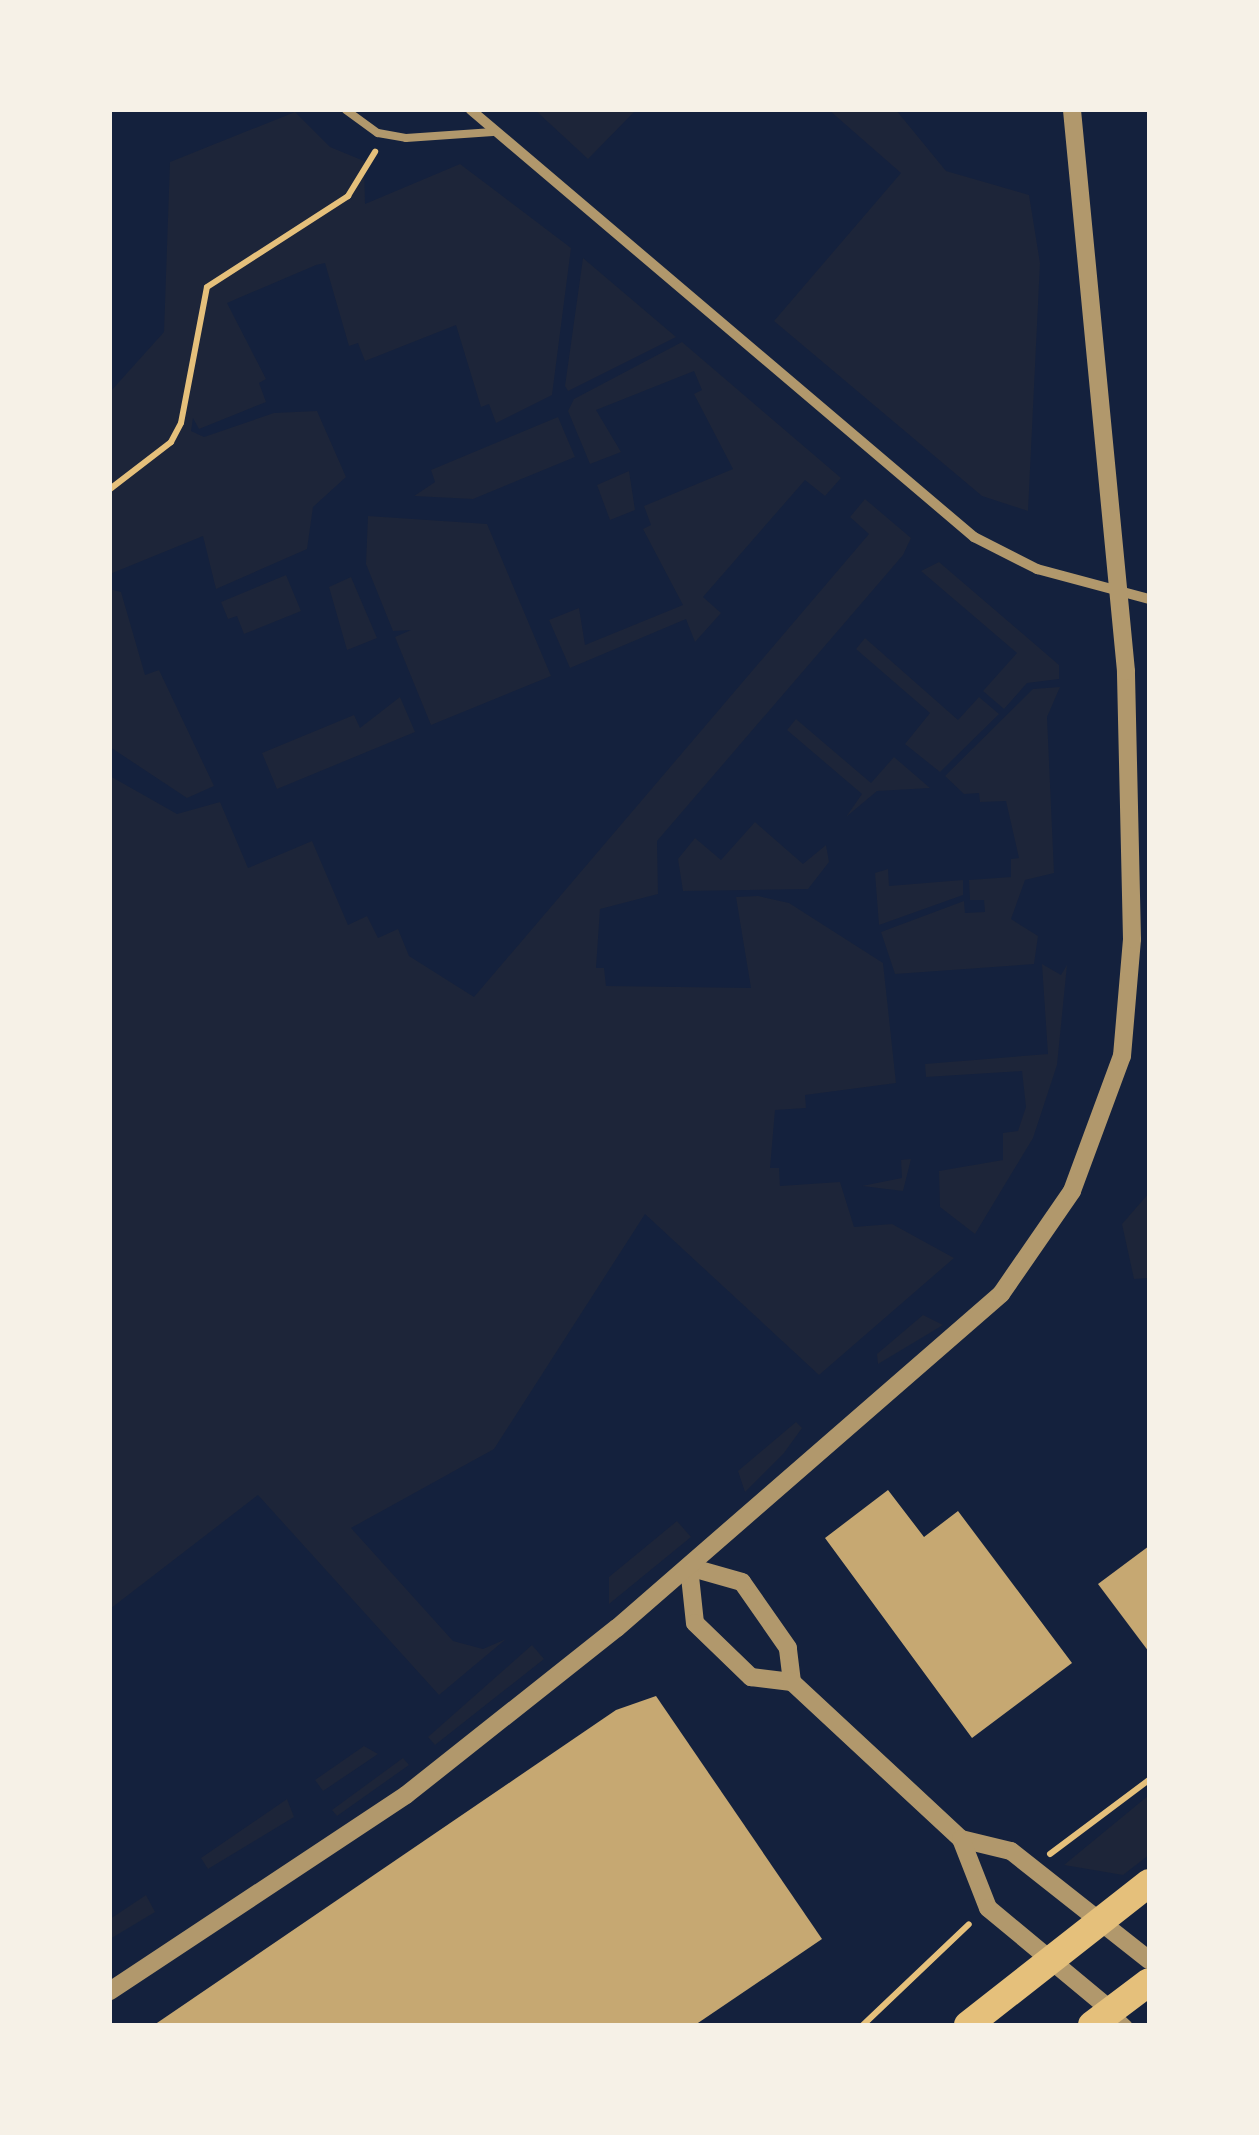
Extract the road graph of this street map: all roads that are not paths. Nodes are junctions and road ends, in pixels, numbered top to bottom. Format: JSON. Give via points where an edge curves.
{"nodes":[{"id":1,"x":346,"y":110,"type":"edge"},
{"id":2,"x":471,"y":110,"type":"edge"},
{"id":3,"x":1072,"y":110,"type":"edge"},
{"id":4,"x":494,"y":132,"type":"junction"},
{"id":5,"x":1120,"y":595,"type":"junction"},
{"id":6,"x":1149,"y":599,"type":"edge"},
{"id":7,"x":689,"y":1567,"type":"junction"},
{"id":8,"x":792,"y":1682,"type":"junction"},
{"id":9,"x":961,"y":1838,"type":"junction"},
{"id":10,"x":1149,"y":1883,"type":"edge"},
{"id":11,"x":1098,"y":1921,"type":"junction"},
{"id":12,"x":1048,"y":1960,"type":"junction"},
{"id":13,"x":1149,"y":1960,"type":"edge"},
{"id":14,"x":1149,"y":1982,"type":"edge"},
{"id":15,"x":110,"y":1991,"type":"edge"},
{"id":16,"x":1110,"y":2020,"type":"edge"},
{"id":17,"x":968,"y":2025,"type":"edge"}],
"edges":[{"from":1,"to":4,"type":"lane","via":[[378,134]]},
{"from":2,"to":4,"type":"street"},
{"from":3,"to":5,"type":"street"},
{"from":4,"to":5,"type":"street","via":[[974,537]]},
{"from":5,"to":6,"type":"street"},
{"from":5,"to":7,"type":"street","via":[[1132,939],[1122,1056],[1092,1149],[1056,1221],[1001,1294]]},
{"from":7,"to":8,"type":"street","via":[[742,1582],[788,1648]]},
{"from":7,"to":8,"type":"street","via":[[695,1623],[750,1677]]},
{"from":7,"to":15,"type":"street","via":[[406,1794]]},
{"from":8,"to":9,"type":"street"},
{"from":9,"to":11,"type":"street","via":[[1011,1851]]},
{"from":9,"to":12,"type":"street","via":[[988,1908]]},
{"from":10,"to":11,"type":"highway"},
{"from":11,"to":12,"type":"highway"},
{"from":11,"to":13,"type":"street"},
{"from":12,"to":16,"type":"street"},
{"from":12,"to":17,"type":"highway"},
{"from":14,"to":16,"type":"highway"}]}
